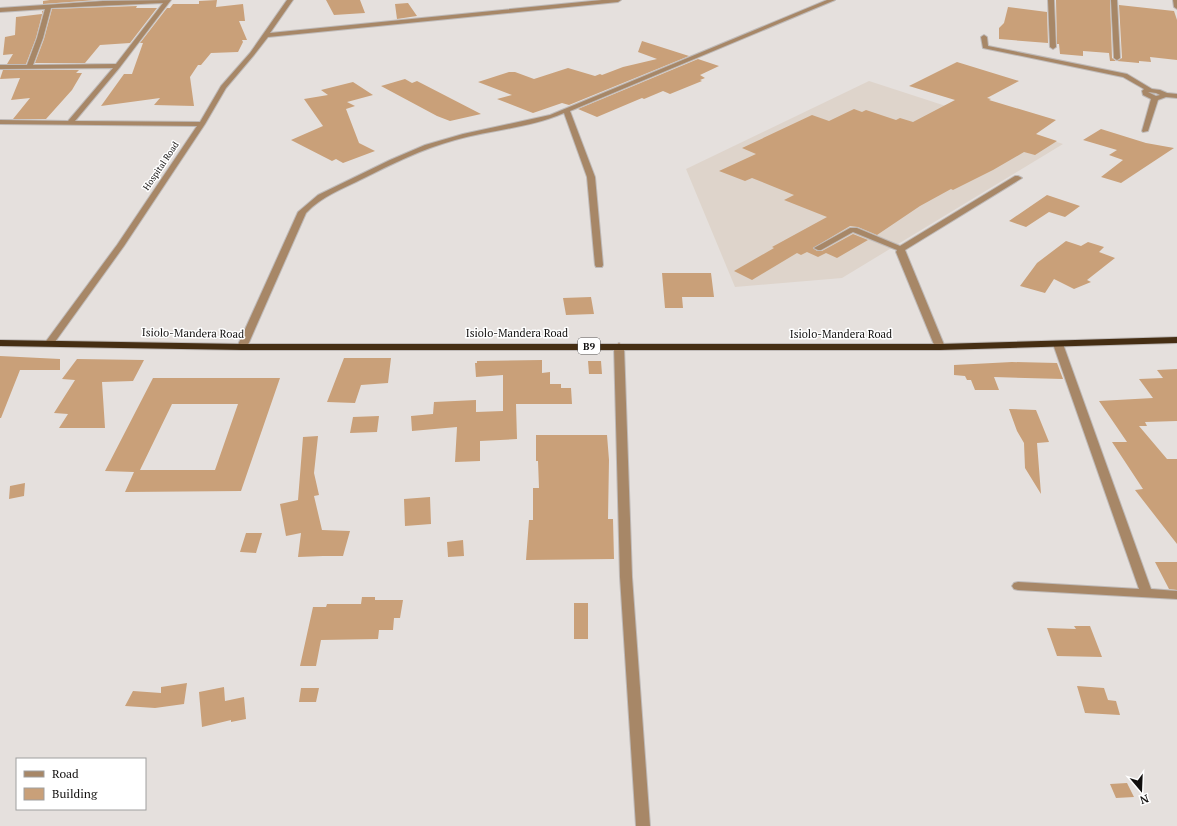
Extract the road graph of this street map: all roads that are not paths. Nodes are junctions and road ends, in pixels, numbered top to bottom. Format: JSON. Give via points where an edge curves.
{"nodes":[{"id":1,"x":168,"y":0,"type":"edge"},
{"id":2,"x":290,"y":0,"type":"edge"},
{"id":3,"x":618,"y":0,"type":"edge"},
{"id":4,"x":832,"y":0,"type":"edge"},
{"id":5,"x":1051,"y":0,"type":"edge"},
{"id":6,"x":1114,"y":0,"type":"edge"},
{"id":7,"x":1176,"y":0,"type":"edge"},
{"id":8,"x":49,"y":6,"type":"junction"},
{"id":9,"x":1177,"y":7,"type":"edge"},
{"id":10,"x":0,"y":10,"type":"edge"},
{"id":11,"x":266,"y":35,"type":"junction"},
{"id":12,"x":984,"y":37,"type":"dead end"},
{"id":13,"x":1053,"y":47,"type":"dead end"},
{"id":14,"x":1117,"y":58,"type":"dead end"},
{"id":15,"x":118,"y":66,"type":"junction"},
{"id":16,"x":0,"y":67,"type":"edge"},
{"id":17,"x":29,"y":67,"type":"junction"},
{"id":18,"x":1150,"y":90,"type":"junction"},
{"id":19,"x":1165,"y":95,"type":"junction"},
{"id":20,"x":1177,"y":96,"type":"edge"},
{"id":21,"x":1155,"y":98,"type":"junction"},
{"id":22,"x":566,"y":110,"type":"junction"},
{"id":23,"x":70,"y":122,"type":"junction"},
{"id":24,"x":2,"y":123,"type":"edge"},
{"id":25,"x":202,"y":124,"type":"junction"},
{"id":26,"x":1144,"y":131,"type":"dead end"},
{"id":27,"x":1018,"y":178,"type":"dead end"},
{"id":28,"x":818,"y":248,"type":"dead end"},
{"id":29,"x":901,"y":249,"type":"junction"},
{"id":30,"x":599,"y":265,"type":"dead end"},
{"id":31,"x":1177,"y":340,"type":"edge"},
{"id":32,"x":0,"y":343,"type":"edge"},
{"id":33,"x":49,"y":344,"type":"junction"},
{"id":34,"x":1058,"y":344,"type":"junction"},
{"id":35,"x":619,"y":346,"type":"junction"},
{"id":36,"x":242,"y":347,"type":"junction"},
{"id":37,"x":940,"y":347,"type":"junction"},
{"id":38,"x":1018,"y":586,"type":"dead end"},
{"id":39,"x":1147,"y":594,"type":"junction"},
{"id":40,"x":1177,"y":595,"type":"edge"},
{"id":41,"x":643,"y":826,"type":"edge"}],
"edges":[{"from":1,"to":8,"type":"street"},
{"from":1,"to":15,"type":"street"},
{"from":2,"to":11,"type":"street","name":"Hospital Road"},
{"from":3,"to":11,"type":"street"},
{"from":4,"to":22,"type":"street"},
{"from":5,"to":13,"type":"street"},
{"from":6,"to":14,"type":"street"},
{"from":7,"to":9,"type":"street"},
{"from":8,"to":10,"type":"street","via":[[15,6]]},
{"from":8,"to":17,"type":"street"},
{"from":11,"to":25,"type":"street","name":"Hospital Road","via":[[223,87]]},
{"from":12,"to":18,"type":"street","via":[[986,48],[1125,75]]},
{"from":15,"to":17,"type":"street"},
{"from":15,"to":23,"type":"street"},
{"from":16,"to":17,"type":"street"},
{"from":18,"to":19,"type":"street"},
{"from":18,"to":21,"type":"street","via":[[1145,91],[1145,94]]},
{"from":19,"to":20,"type":"street"},
{"from":19,"to":21,"type":"street"},
{"from":21,"to":26,"type":"street"},
{"from":22,"to":30,"type":"street","via":[[591,177]]},
{"from":22,"to":36,"type":"street","via":[[529,123],[472,134],[430,146],[312,201],[302,212]]},
{"from":23,"to":24,"type":"street"},
{"from":23,"to":25,"type":"street"},
{"from":25,"to":33,"type":"street","name":"Hospital Road","via":[[120,246]]},
{"from":27,"to":29,"type":"street"},
{"from":28,"to":29,"type":"street","via":[[854,230]]},
{"from":29,"to":37,"type":"street","via":[[900,252]]},
{"from":31,"to":34,"type":"highway","name":"Isiolo-Mandera Road","number":"B9"},
{"from":32,"to":33,"type":"highway","name":"Isiolo-Mandera Road","number":"B9"},
{"from":33,"to":36,"type":"highway","name":"Isiolo-Mandera Road","number":"B9"},
{"from":34,"to":37,"type":"highway","name":"Isiolo-Mandera Road","number":"B9"},
{"from":34,"to":39,"type":"street"},
{"from":35,"to":36,"type":"highway","name":"Isiolo-Mandera Road","number":"B9"},
{"from":35,"to":37,"type":"highway","name":"Isiolo-Mandera Road","number":"B9"},
{"from":35,"to":41,"type":"street","via":[[626,577]]},
{"from":38,"to":39,"type":"street"},
{"from":39,"to":40,"type":"street"}]}
